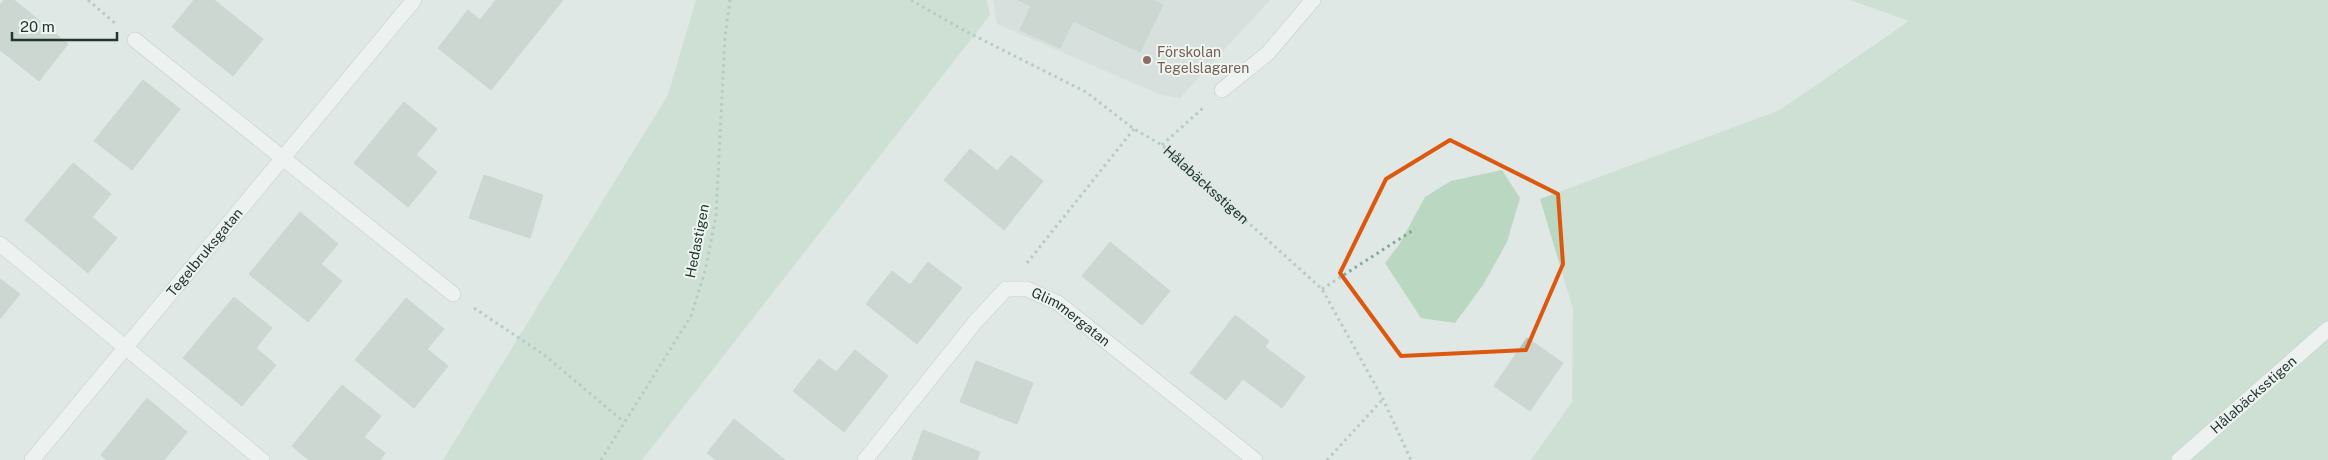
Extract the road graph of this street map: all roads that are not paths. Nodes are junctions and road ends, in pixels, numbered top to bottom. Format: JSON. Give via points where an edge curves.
{"nodes":[{"id":1,"x":414,"y":0,"type":"edge"},
{"id":2,"x":1312,"y":0,"type":"edge"},
{"id":3,"x":136,"y":40,"type":"road end"},
{"id":4,"x":1222,"y":90,"type":"road end"},
{"id":5,"x":284,"y":157,"type":"junction"},
{"id":6,"x":0,"y":244,"type":"edge"},
{"id":7,"x":453,"y":294,"type":"road end"},
{"id":8,"x":2328,"y":329,"type":"edge"},
{"id":9,"x":125,"y":348,"type":"junction"},
{"id":10,"x":32,"y":460,"type":"edge"},
{"id":11,"x":262,"y":460,"type":"edge"},
{"id":12,"x":866,"y":460,"type":"edge"},
{"id":13,"x":1255,"y":460,"type":"edge"},
{"id":14,"x":2179,"y":460,"type":"edge"}],
"edges":[{"from":1,"to":5,"type":"street","name":"Tegelbruksgatan"},
{"from":2,"to":4,"type":"street","via":[[1268,53]]},
{"from":3,"to":5,"type":"street"},
{"from":5,"to":7,"type":"street"},
{"from":5,"to":9,"type":"street","name":"Tegelbruksgatan"},
{"from":6,"to":9,"type":"street"},
{"from":8,"to":14,"type":"street","name":"Hålabäcksstigen"},
{"from":9,"to":10,"type":"street","name":"Tegelbruksgatan"},
{"from":9,"to":11,"type":"street"},
{"from":12,"to":13,"type":"street","name":"Glimmergatan","via":[[976,321],[1006,289],[1027,289],[1058,303]]}]}
